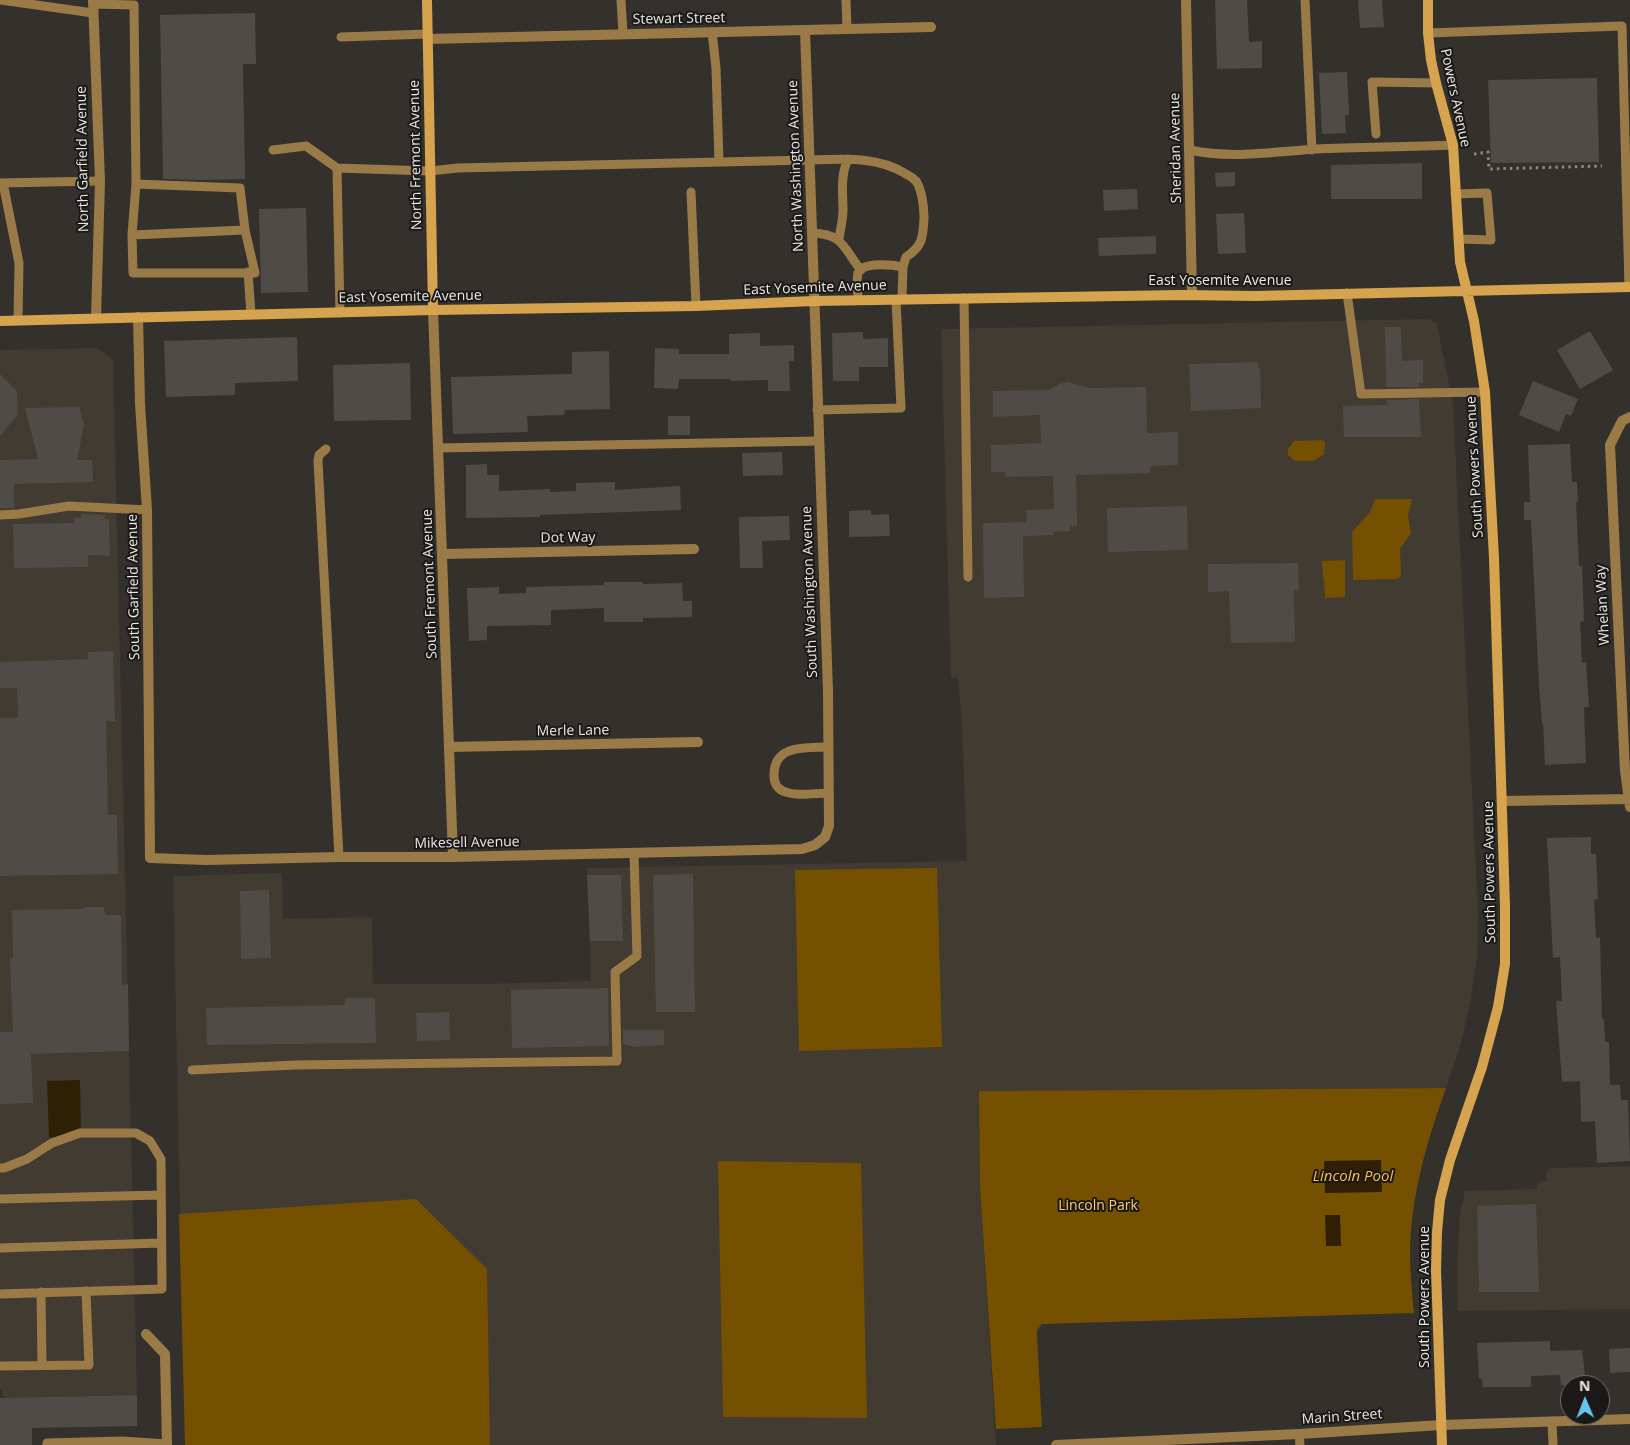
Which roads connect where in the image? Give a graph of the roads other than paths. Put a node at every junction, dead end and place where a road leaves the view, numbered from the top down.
1 (1, 0) edge
2 (427, 0) edge
3 (621, 0) edge
4 (846, 0) edge
5 (1186, 0) edge
6 (1305, 0) edge
7 (1428, 0) edge
8 (93, 6) edge
9 (931, 27) dead end
10 (847, 29) junction
11 (805, 30) junction
12 (712, 32) junction
13 (622, 34) junction
14 (1428, 34) junction
15 (428, 36) junction
16 (341, 37) dead end
17 (1436, 83) junction
18 (1376, 134) dead end
19 (1453, 145) junction
20 (273, 150) dead end
21 (1190, 150) junction
22 (1312, 150) junction
23 (810, 160) junction
24 (848, 160) junction
25 (719, 162) junction
26 (337, 168) junction
27 (430, 171) junction
28 (100, 181) junction
29 (2, 183) edge
30 (136, 184) junction
31 (691, 192) dead end
32 (1455, 194) junction
33 (1628, 200) edge
34 (245, 230) junction
35 (812, 233) junction
36 (132, 235) junction
37 (839, 239) junction
38 (1458, 239) junction
39 (903, 266) junction
40 (861, 270) junction
41 (248, 272) junction
42 (1629, 287) edge
43 (1467, 290) junction
44 (1348, 293) junction
45 (1192, 295) junction
46 (964, 298) junction
47 (858, 300) junction
48 (899, 300) junction
49 (814, 301) junction
50 (696, 306) junction
51 (433, 310) junction
52 (340, 313) junction
53 (251, 314) junction
54 (138, 317) junction
55 (96, 318) junction
56 (18, 320) junction
57 (0, 321) edge
58 (1485, 392) junction
59 (817, 410) junction
60 (1630, 417) edge
61 (818, 441) junction
62 (438, 448) junction
63 (326, 449) dead end
64 (147, 510) junction
65 (0, 515) edge
66 (694, 548) dead end
67 (443, 554) junction
68 (968, 577) dead end
69 (698, 742) dead end
70 (449, 746) junction
71 (828, 747) junction
72 (829, 793) junction
73 (1630, 799) edge
74 (1502, 801) junction
75 (1630, 807) edge
76 (785, 850) joint
77 (634, 853) junction
78 (339, 857) junction
79 (453, 857) junction
80 (150, 858) joint
81 (192, 1070) dead end
82 (0, 1168) edge
83 (160, 1195) junction
84 (0, 1199) edge
85 (161, 1243) junction
86 (0, 1248) edge
87 (86, 1291) junction
88 (41, 1292) junction
89 (0, 1294) edge
90 (146, 1334) dead end
91 (42, 1365) junction
92 (0, 1366) edge
93 (1630, 1419) edge
94 (1552, 1421) junction
95 (1440, 1425) junction
96 (1299, 1434) junction
97 (122, 1443) edge
98 (1154, 1443) edge
99 (167, 1444) edge
100 (46, 1445) edge
101 (1056, 1445) edge
102 (1300, 1445) edge
103 (1442, 1445) edge
104 (1553, 1445) edge

1 - 8 lane
2 - 15 street, North Fremont Avenue
3 - 13 lane
4 - 10 lane
5 - 21 street, Sheridan Avenue
6 - 22 lane
7 - 14 street, Powers Avenue
8 - 28 street, North Garfield Avenue
8 - 30 lane
9 - 10 street, Stewart Street
10 - 11 street, Stewart Street
11 - 12 street, Stewart Street
11 - 23 street, North Washington Avenue
12 - 13 street, Stewart Street
12 - 25 lane
13 - 15 street, Stewart Street
14 - 17 street, Powers Avenue
14 - 33 lane
15 - 16 lane
15 - 27 street, North Fremont Avenue
17 - 18 lane
17 - 19 street, Powers Avenue
19 - 22 lane
19 - 32 street, Powers Avenue
20 - 26 lane
21 - 22 lane
21 - 45 street, Sheridan Avenue
23 - 24 lane
23 - 25 lane
23 - 35 street, North Washington Avenue
24 - 37 lane
24 - 39 lane
25 - 27 lane
26 - 27 lane
26 - 52 lane
27 - 51 street, North Fremont Avenue
28 - 29 lane
28 - 55 street, North Garfield Avenue
29 - 56 lane
30 - 34 lane
30 - 36 lane
31 - 50 lane
32 - 38 street, Powers Avenue
32 - 38 lane
33 - 42 lane
34 - 36 lane
34 - 41 lane
35 - 37 lane
35 - 49 street, North Washington Avenue
36 - 41 lane
37 - 40 lane
38 - 43 street, Powers Avenue
39 - 40 lane
39 - 48 lane
40 - 47 lane
41 - 53 lane
42 - 43 street, East Yosemite Avenue
43 - 44 street, East Yosemite Avenue
43 - 58 street, South Powers Avenue
44 - 45 street, East Yosemite Avenue
44 - 58 lane
45 - 46 street, East Yosemite Avenue
46 - 48 street, East Yosemite Avenue
46 - 68 lane
47 - 48 street, East Yosemite Avenue
47 - 49 street, East Yosemite Avenue
48 - 59 lane
49 - 50 street, East Yosemite Avenue
49 - 59 street, South Washington Avenue
50 - 51 street, East Yosemite Avenue
51 - 52 street, East Yosemite Avenue
51 - 62 street, South Fremont Avenue
52 - 53 street, East Yosemite Avenue
53 - 54 street, East Yosemite Avenue
54 - 55 street, East Yosemite Avenue
54 - 64 street, South Garfield Avenue
55 - 56 street, East Yosemite Avenue
56 - 57 street, East Yosemite Avenue
58 - 74 street, South Powers Avenue
59 - 61 street, South Washington Avenue
60 - 73 street, Whelan Way
61 - 62 lane
61 - 71 street, South Washington Avenue
62 - 67 street, South Fremont Avenue
63 - 78 lane
64 - 65 lane
64 - 80 street, South Garfield Avenue
66 - 67 street, Dot Way
67 - 70 street, South Fremont Avenue
69 - 70 street, Merle Lane
70 - 79 street, South Fremont Avenue
71 - 72 street, South Washington Avenue
71 - 72 lane
72 - 76 street, South Washington Avenue
73 - 74 street
73 - 75 street, Whelan Way
74 - 95 street, South Powers Avenue
76 - 77 street, Mikesell Avenue
77 - 79 street, Mikesell Avenue
77 - 81 lane
78 - 79 street, Mikesell Avenue
78 - 80 street, Mikesell Avenue
82 - 83 lane
83 - 84 lane
83 - 85 lane
85 - 86 lane
85 - 87 lane
87 - 88 lane
87 - 91 lane
88 - 89 lane
88 - 91 lane
90 - 99 street
91 - 92 lane
93 - 94 street, Marin Street
94 - 95 street, Marin Street
94 - 104 lane
95 - 96 street, Marin Street
95 - 103 street, South Powers Avenue
96 - 98 street, Marin Street
96 - 102 lane
97 - 99 lane
97 - 100 lane
98 - 101 street, Marin Street

